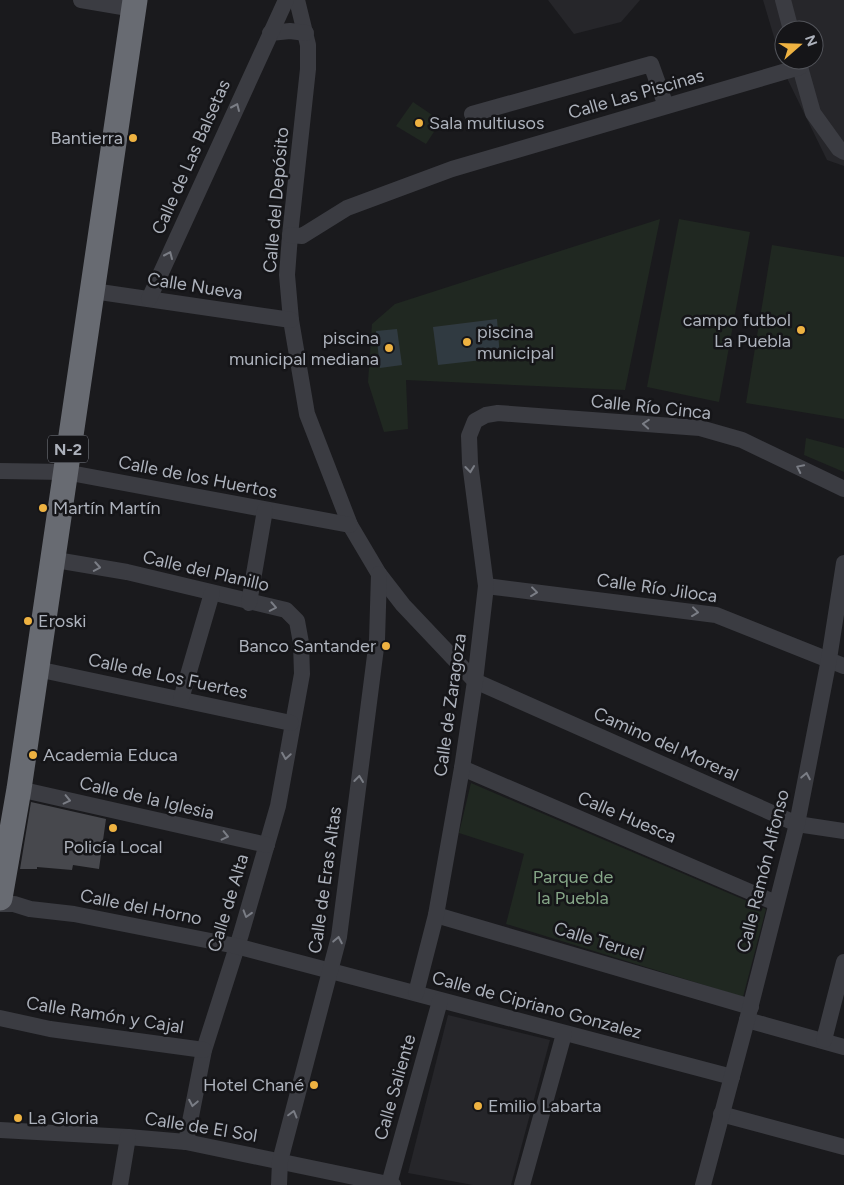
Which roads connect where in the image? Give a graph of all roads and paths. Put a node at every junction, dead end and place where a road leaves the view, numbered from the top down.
1 (81, 0) edge
2 (286, 0) edge
3 (297, 0) edge
4 (783, 0) edge
5 (102, 2) edge
6 (134, 4) edge
7 (788, 20) edge
8 (270, 33) junction
9 (306, 33) junction
10 (780, 70) edge
11 (801, 70) edge
12 (666, 106) junction
13 (472, 114) dead end
14 (844, 152) edge
15 (290, 235) junction
16 (93, 291) junction
17 (149, 299) junction
18 (291, 320) junction
19 (475, 421) joint
20 (0, 459) edge
21 (39, 470) junction
22 (0, 471) edge
23 (65, 472) junction
24 (844, 489) edge
25 (264, 510) junction
26 (350, 525) junction
27 (54, 553) junction
28 (844, 563) edge
29 (379, 574) junction
30 (486, 586) junction
31 (212, 593) junction
32 (249, 602) junction
33 (403, 605) junction
34 (377, 621) junction
35 (829, 659) junction
36 (844, 666) edge
37 (37, 669) junction
38 (302, 674) joint
39 (475, 682) junction
40 (182, 699) junction
41 (291, 723) junction
42 (462, 768) junction
43 (19, 789) junction
44 (797, 824) junction
45 (844, 831) edge
46 (267, 845) junction
47 (0, 898) edge
48 (776, 903) junction
49 (0, 904) edge
50 (436, 915) junction
51 (236, 946) junction
52 (844, 962) edge
53 (331, 972) junction
54 (416, 993) junction
55 (440, 1001) junction
56 (749, 1014) junction
57 (0, 1018) edge
58 (564, 1034) junction
59 (824, 1040) junction
60 (844, 1047) edge
61 (204, 1050) junction
62 (732, 1077) junction
63 (721, 1114) junction
64 (0, 1130) edge
65 (128, 1136) junction
66 (186, 1142) junction
67 (844, 1146) edge
68 (280, 1161) junction
69 (120, 1184) edge
70 (279, 1185) edge
71 (391, 1185) edge
72 (522, 1185) edge
73 (702, 1185) edge

1 - 5 street
2 - 8 street, Calle de Las Balsetas
3 - 9 street, Calle del Depósito
4 - 7 street
5 - 6 street
6 - 16 highway, N-2
8 - 9 street
17 -> 8 street, Calle de Las Balsetas
9 - 15 street, Calle del Depósito
10 - 12 street, Calle Las Piscinas
11 - 14 street
12 - 13 street
12 - 15 street, Calle Las Piscinas
15 - 18 street, Calle del Depósito
16 - 17 street, Calle Nueva
16 - 23 highway, N-2
17 - 18 street, Calle Nueva
18 - 26 street, Calle del Depósito
24 -> 19 street, Calle Río Cinca
19 -> 30 street, Calle de Zaragoza
20 - 21 street, Calle de los Huertos
21 - 22 street, Calle de los Huertos
21 - 23 street, Calle de los Huertos
23 - 25 street, Calle de los Huertos
23 - 27 highway, N-2
25 - 26 street, Calle de los Huertos
25 - 32 street
26 - 29 street, Calle del Depósito
27 -> 31 street, Calle del Planillo
27 - 37 highway, N-2
28 - 35 street, Calle Ramón Alfonso
29 - 33 street, Calle del Depósito
29 - 34 street, Calle de Eras Altas
30 -> 35 street, Calle Río Jiloca
30 - 39 street, Calle de Zaragoza
31 - 32 street, Calle del Planillo
31 - 40 street
32 -> 38 street, Calle del Planillo
33 - 34 street
33 - 39 street, Calle del Depósito
53 -> 34 street, Calle de Eras Altas
35 - 36 street, Calle Río Jiloca
44 -> 35 street, Calle Ramón Alfonso
37 - 40 street, Calle de Los Fuertes
37 - 43 highway, N-2
38 - 41 street, Calle de Alta
39 - 42 street, Calle de Zaragoza
39 - 44 street, Camino del Moreral
40 - 41 street, Calle de Los Fuertes
41 -> 46 street, Calle de Alta
42 - 48 street, Calle Huesca
42 - 50 street, Calle de Zaragoza
43 -> 46 street, Calle de la Iglesia
43 - 47 highway, N-2
44 - 45 street, Camino del Moreral
44 - 48 street, Calle Ramón Alfonso
46 -> 51 street, Calle de Alta
48 - 56 street, Calle Ramón Alfonso
49 - 51 street, Calle del Horno
50 - 54 street, Calle de Zaragoza
50 - 56 street, Calle Teruel
51 - 53 street, Calle del Horno
51 - 61 street, Calle de Alta
52 - 59 street
53 - 54 street, Calle de Cipriano Gonzalez
68 -> 53 street, Calle de Eras Altas
54 - 55 street, Calle de Cipriano Gonzalez
55 - 58 street, Calle de Cipriano Gonzalez
55 - 71 street, Calle Saliente
56 - 59 street, Calle Teruel
56 - 62 street, Calle Ramón Alfonso
57 - 61 street, Calle Ramón y Cajal
58 - 62 street, Calle de Cipriano Gonzalez
58 - 72 street
59 - 60 street, Calle Teruel
61 -> 66 street, Calle de Alta
62 - 63 street, Calle Ramón Alfonso
63 - 67 street
63 - 73 street, Calle Ramón Alfonso
64 - 65 street, Calle de El Sol
65 - 66 street, Calle de El Sol
65 - 69 street
66 - 68 street, Calle de El Sol
68 - 70 street, Calle de Eras Altas
68 - 71 street, Calle de El Sol

